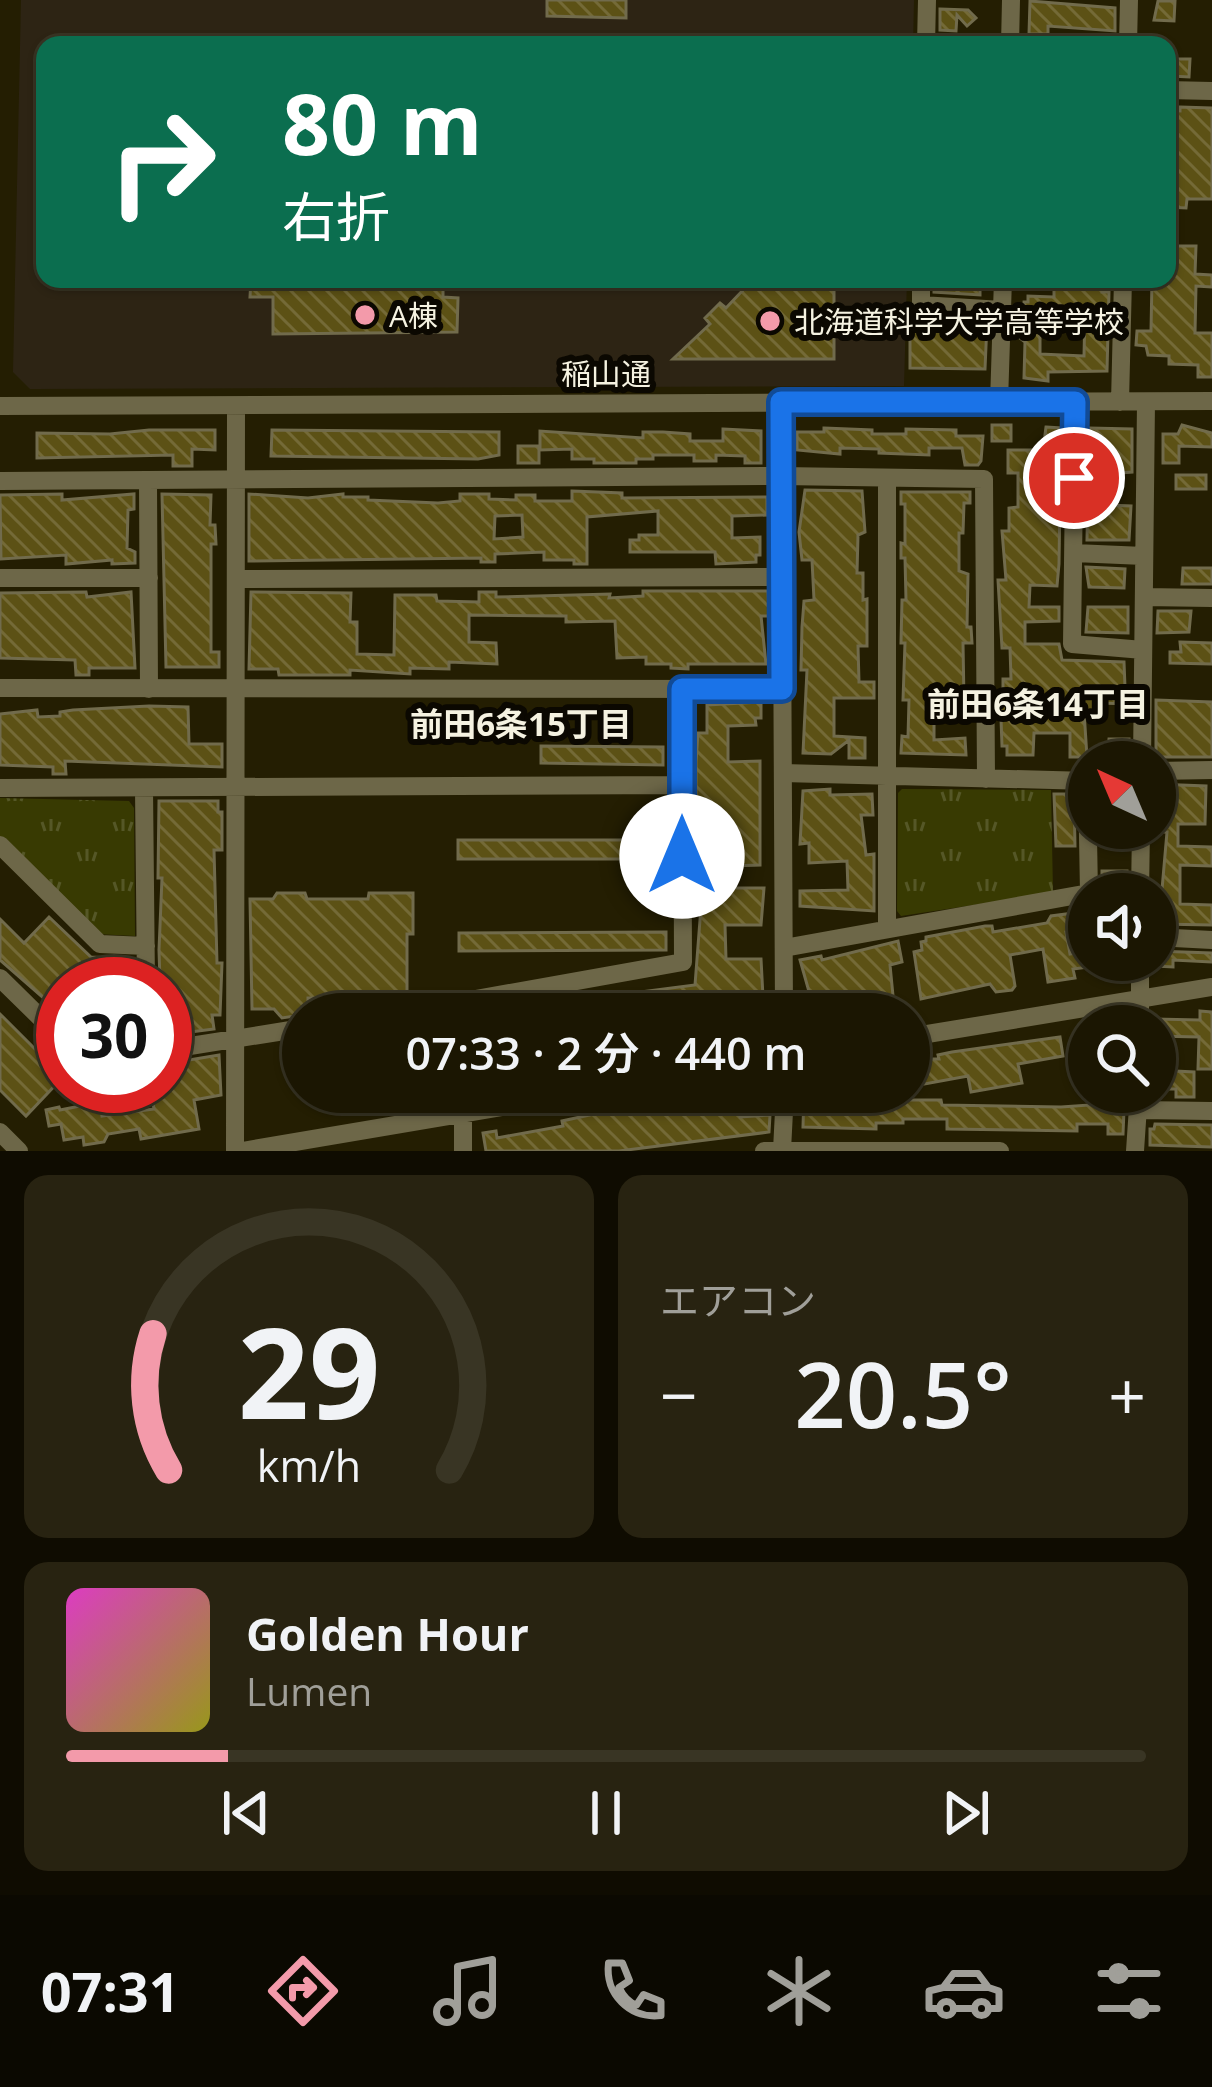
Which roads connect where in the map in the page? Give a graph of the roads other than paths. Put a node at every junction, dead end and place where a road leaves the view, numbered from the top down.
1 (927, 0) edge
2 (1011, 0) edge
3 (1130, 0) edge
4 (926, 36) edge
5 (1010, 36) edge
6 (1128, 36) edge
7 (1176, 90) edge
8 (1212, 91) edge
9 (921, 288) edge
10 (1003, 288) edge
11 (1123, 288) edge
12 (1002, 310) junction
13 (1212, 401) edge
14 (781, 402) junction
15 (999, 402) junction
16 (1075, 402) junction
17 (1120, 402) junction
18 (1146, 402) junction
19 (0, 406) edge
20 (236, 407) junction
21 (781, 476) junction
22 (886, 479) junction
23 (0, 481) edge
24 (148, 481) junction
25 (235, 481) junction
26 (1074, 553) junction
27 (1144, 556) junction
28 (782, 577) junction
29 (0, 578) edge
30 (149, 578) junction
31 (236, 579) junction
32 (1144, 596) junction
33 (1212, 598) edge
34 (1143, 650) junction
35 (0, 688) edge
36 (149, 689) junction
37 (234, 689) junction
38 (682, 689) junction
39 (782, 689) junction
40 (1142, 741) edge
41 (1212, 770) edge
42 (1176, 771) edge
43 (783, 773) junction
44 (887, 776) junction
45 (986, 778) junction
46 (1068, 780) edge
47 (682, 785) junction
48 (0, 788) edge
49 (144, 789) junction
50 (235, 789) junction
51 (0, 845) edge
52 (1089, 849) edge
53 (887, 929) junction
54 (1176, 938) edge
55 (1212, 940) edge
56 (146, 946) junction
57 (784, 948) junction
58 (146, 957) edge
59 (0, 978) edge
60 (1140, 981) edge
61 (1212, 987) edge
62 (510, 993) edge
63 (784, 993) edge
64 (1140, 998) junction
65 (1140, 1005) edge
66 (36, 1013) edge
67 (282, 1031) edge
68 (930, 1033) edge
69 (235, 1039) junction
70 (192, 1046) edge
71 (1176, 1106) edge
72 (1212, 1111) edge
73 (469, 1113) edge
74 (784, 1113) edge
75 (1138, 1113) edge
76 (463, 1114) junction
77 (0, 1132) edge
78 (782, 1150) edge
79 (907, 1150) edge
80 (19, 1151) edge
81 (239, 1151) edge
82 (463, 1151) edge
83 (764, 1151) edge
84 (1000, 1151) edge
85 (1135, 1151) edge

1 - 4 street
2 - 5 street
3 - 6 street
7 - 8 street
9 - 12 street
10 - 12 street
11 - 17 street
12 - 15 street
13 - 18 street, 稲山通
14 - 15 street, 稲山通
14 - 20 street, 稲山通
14 - 21 street
15 - 16 street, 稲山通
16 - 17 street, 稲山通
16 - 26 street
17 - 18 street, 稲山通
18 - 27 street
19 - 20 street, 稲山通
20 - 25 street
21 - 22 street
21 - 25 street
21 - 28 street
22 - 44 street
22 - 45 street
23 - 24 street
24 - 25 street
24 - 30 street
25 - 31 street
26 - 27 street
26 - 34 street
27 - 32 street
28 - 31 street
28 - 39 street
29 - 30 street
30 - 36 street
31 - 37 street
32 - 33 street
32 - 34 street
34 - 40 street
35 - 36 street
36 - 37 street
37 - 38 street
37 - 50 street
38 - 39 street
38 - 47 street
39 - 43 street
41 - 42 street
43 - 44 street
43 - 57 street
44 - 45 street
44 - 53 street
45 - 46 street
47 - 50 street
47 - 62 street
48 - 49 street
49 - 50 street
49 - 56 street
50 - 69 street
51 - 56 street
52 - 53 street
53 - 57 street
54 - 55 street
56 - 58 street
57 - 63 street
59 - 66 street
60 - 64 street
61 - 64 street
64 - 65 street
64 - 68 street
67 - 69 street
69 - 70 street
69 - 81 street
71 - 72 street
73 - 76 street
74 - 78 street
75 - 85 street
76 - 81 street
76 - 82 street
77 - 80 street
78 - 79 street
78 - 83 street
79 - 84 street

